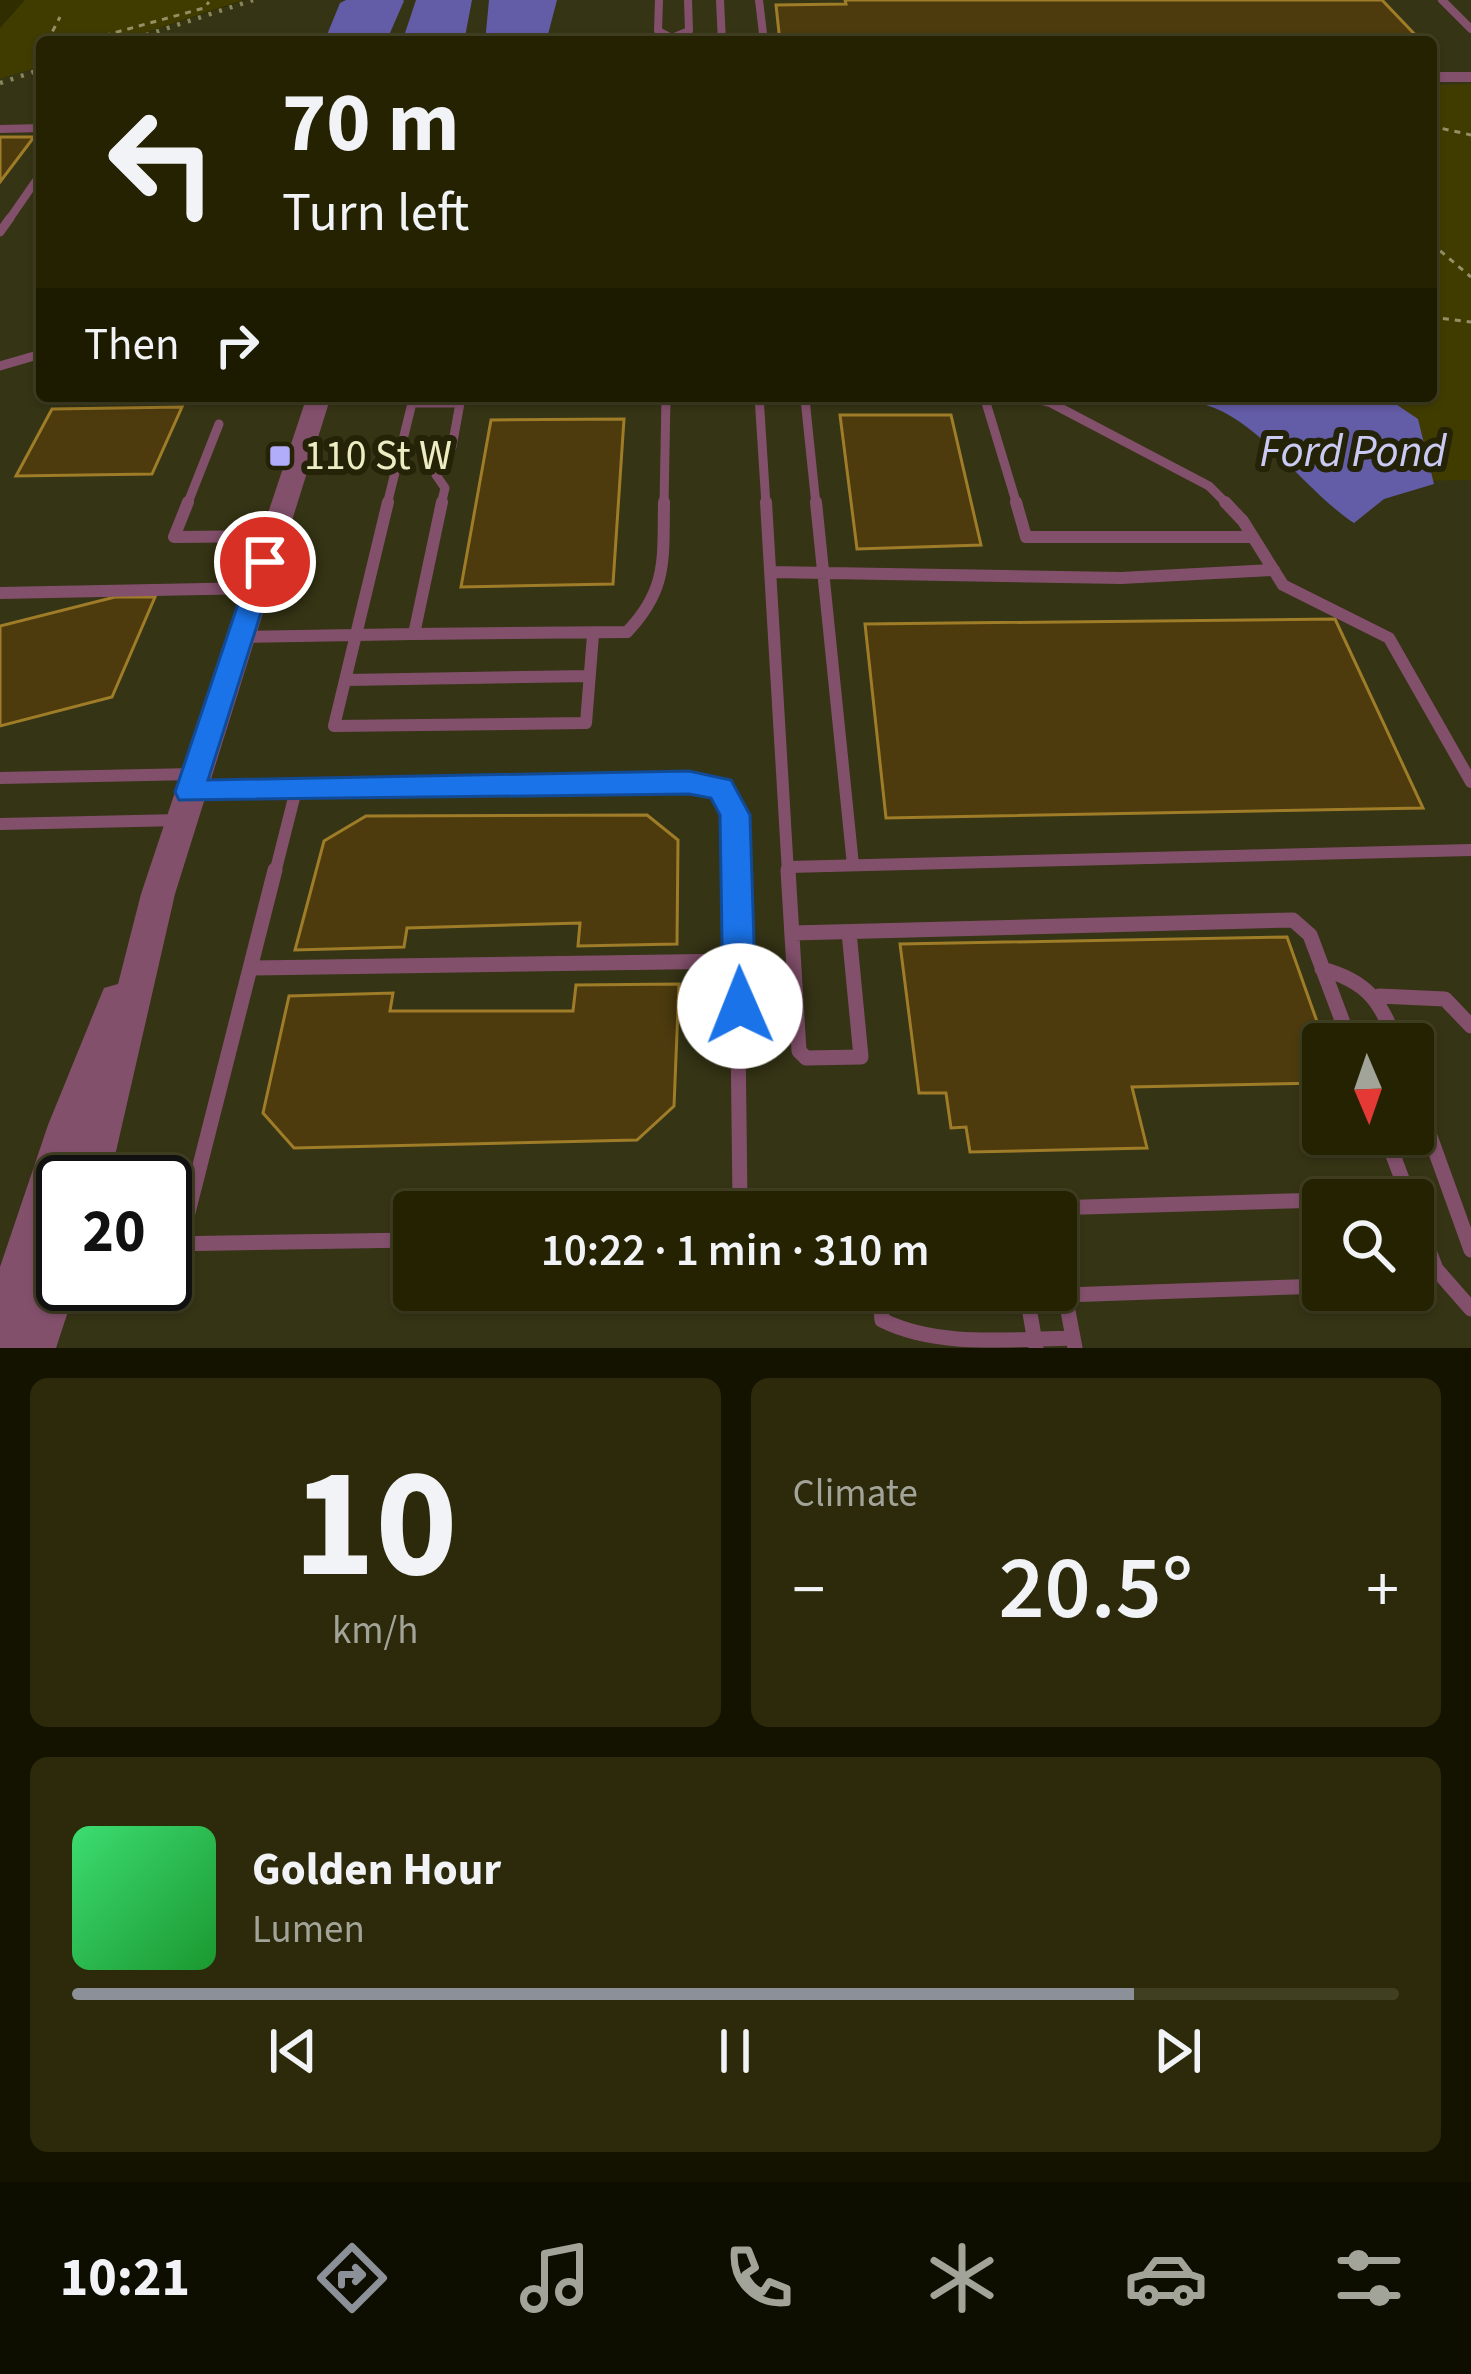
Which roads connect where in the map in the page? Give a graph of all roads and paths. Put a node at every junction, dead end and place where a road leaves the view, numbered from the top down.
1 (658, 0) edge
2 (688, 0) edge
3 (719, 0) edge
4 (759, 0) edge
5 (1442, 0) edge
6 (209, 2) edge
7 (60, 17) dead end
8 (1471, 29) edge
9 (50, 36) edge
10 (103, 36) edge
11 (665, 36) edge
12 (680, 36) edge
13 (722, 36) edge
14 (763, 36) edge
15 (1471, 76) edge
16 (1437, 77) edge
17 (1437, 127) edge
18 (36, 128) edge
19 (0, 129) edge
20 (1471, 135) edge
21 (36, 181) edge
22 (0, 232) edge
23 (1437, 248) edge
24 (1471, 277) edge
25 (1437, 318) edge
26 (1471, 322) edge
27 (36, 355) edge
28 (0, 366) edge
29 (317, 402) edge
30 (666, 402) edge
31 (760, 402) edge
32 (806, 402) edge
33 (982, 402) edge
34 (1047, 402) edge
35 (219, 424) dead end
36 (273, 536) junction
37 (1253, 537) junction
38 (823, 570) junction
39 (1274, 570) junction
40 (770, 572) junction
41 (256, 588) junction
42 (0, 593) edge
43 (356, 634) junction
44 (413, 634) junction
45 (593, 635) junction
46 (240, 637) junction
47 (590, 676) junction
48 (346, 680) junction
49 (0, 778) edge
50 (1471, 782) edge
51 (296, 790) junction
52 (189, 795) junction
53 (0, 824) edge
54 (1471, 850) edge
55 (853, 866) junction
56 (788, 867) junction
57 (158, 894) junction
58 (849, 932) junction
59 (792, 933) junction
60 (739, 961) junction
61 (250, 968) junction
62 (1322, 969) junction
63 (1379, 996) junction
64 (1343, 1023) edge
65 (1389, 1023) edge
66 (1471, 1026) edge
67 (1434, 1148) edge
68 (95, 1155) edge
69 (192, 1173) edge
70 (741, 1191) edge
71 (1302, 1201) edge
72 (1077, 1208) edge
73 (393, 1240) edge
74 (192, 1244) edge
75 (1471, 1250) edge
76 (1434, 1264) edge
77 (1302, 1287) edge
78 (1077, 1295) edge
79 (1471, 1309) edge
80 (46, 1311) edge
81 (881, 1311) edge
82 (1030, 1311) edge
83 (1068, 1311) edge
84 (0, 1330) edge
85 (1035, 1343) edge
86 (1074, 1343) edge
87 (34, 1348) edge

1 - 11 lane
2 - 12 lane
3 - 13 lane
4 - 14 lane
5 - 8 lane
6 - 10 path
7 - 9 path
15 - 16 street
17 - 20 path
18 - 19 lane
21 - 22 lane
23 - 24 path
25 - 26 path
27 - 28 lane
29 - 36 street
30 - 45 lane
31 - 40 lane
32 - 38 lane
33 - 37 lane
34 - 37 lane
35 - 36 lane
36 - 41 street
37 - 39 lane
38 - 39 lane
38 - 40 lane
38 - 55 lane
39 - 50 lane
40 - 56 lane
41 - 42 lane
41 - 46 street
43 - 44 lane
43 - 44 lane
43 - 46 lane
43 - 48 lane
44 - 45 lane
45 - 47 lane
46 - 52 street
47 - 48 lane
47 - 48 lane
49 - 52 lane
51 - 52 lane
51 - 60 lane
51 - 61 lane
52 - 53 lane
52 - 57 street
54 - 55 lane
55 - 56 lane
56 - 59 lane
57 - 68 street
57 - 84 street
58 - 59 lane
58 - 59 lane
58 - 62 lane
60 - 61 lane
60 - 70 lane
61 - 69 lane
62 - 63 lane
62 - 64 lane
63 - 65 lane
63 - 66 lane
67 - 75 lane
71 - 72 lane
73 - 74 lane
76 - 79 lane
77 - 78 lane
80 - 87 street
81 - 85 lane
82 - 85 lane
83 - 86 lane
85 - 86 lane

